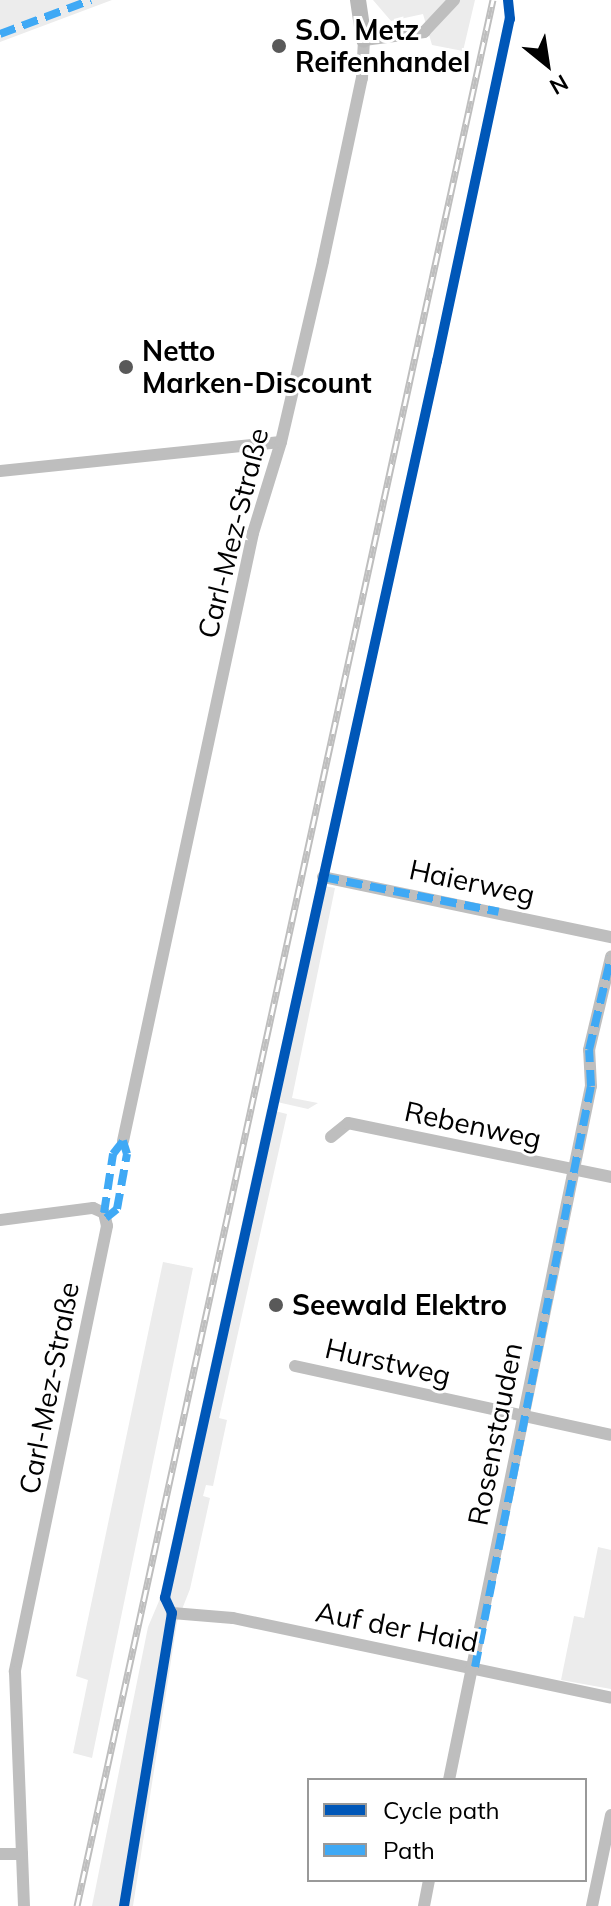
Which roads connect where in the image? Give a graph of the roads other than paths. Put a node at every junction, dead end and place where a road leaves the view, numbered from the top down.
1 (358, 0) edge
2 (454, 0) edge
3 (364, 40) junction
4 (281, 442) junction
5 (0, 471) edge
6 (323, 877) dead end
7 (611, 937) edge
8 (611, 957) edge
9 (331, 1137) dead end
10 (123, 1141) dead end
11 (573, 1170) junction
12 (611, 1177) edge
13 (0, 1220) edge
14 (295, 1366) dead end
15 (522, 1417) junction
16 (611, 1435) edge
17 (172, 1613) dead end
18 (475, 1667) junction
19 (611, 1698) edge
20 (449, 1778) edge
21 (611, 1815) edge
22 (0, 1854) edge
23 (22, 1854) junction
24 (429, 1882) edge
25 (24, 1906) edge
26 (424, 1906) edge
27 (592, 1906) edge

1 - 3 street
2 - 3 street
3 - 4 street, Carl-Mez-Straße
4 - 5 street
4 - 10 street, Carl-Mez-Straße
6 - 7 street, Haierweg
8 - 11 street, Rosenstauden
9 - 11 street, Rebenweg
11 - 12 street, Rebenweg
11 - 15 street, Rosenstauden
13 - 23 street, Carl-Mez-Straße
14 - 15 street, Hurstweg
15 - 16 street, Hurstweg
15 - 18 street, Rosenstauden
17 - 18 street, Auf der Haid
18 - 19 street, Auf der Haid
18 - 20 street, Rosenstauden
21 - 27 street
22 - 23 street
23 - 25 street, Carl-Mez-Straße
24 - 26 street

